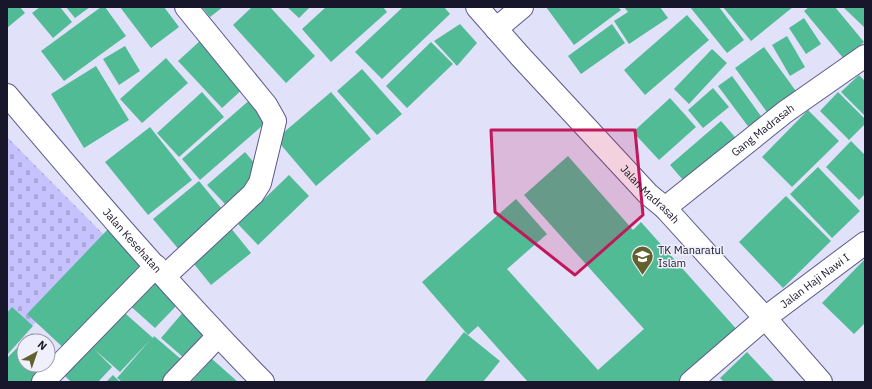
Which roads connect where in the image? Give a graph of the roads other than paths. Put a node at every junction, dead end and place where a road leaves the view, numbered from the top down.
1 (186, 7) edge
2 (477, 7) edge
3 (522, 7) edge
4 (496, 29) junction
5 (865, 56) edge
6 (7, 95) edge
7 (665, 208) junction
8 (865, 243) edge
9 (160, 271) junction
10 (765, 318) junction
11 (218, 336) junction
12 (43, 382) edge
13 (174, 382) edge
14 (263, 382) edge
15 (691, 382) edge
16 (821, 382) edge

1 - 9 street
2 - 4 street, Jalan Madrasah
3 - 4 street
4 - 7 street, Jalan Madrasah
5 - 7 street, Gang Madrasah
6 - 9 street, Jalan Kesehatan
7 - 10 street, Jalan Madrasah
8 - 10 street, Jalan Haji Nawi I
9 - 11 street, Jalan Kesehatan
9 - 12 street
10 - 15 street, Jalan Haji Nawi I
10 - 16 street, Jalan Madrasah
11 - 13 street
11 - 14 street, Jalan Kesehatan

